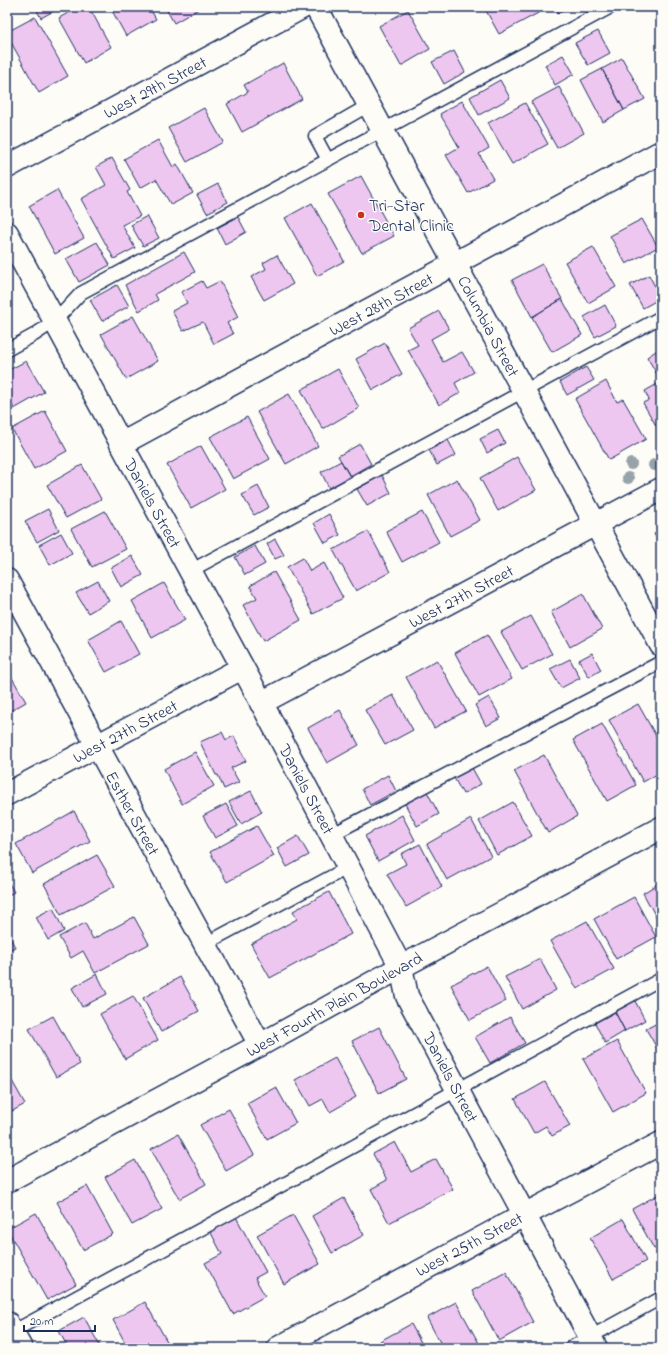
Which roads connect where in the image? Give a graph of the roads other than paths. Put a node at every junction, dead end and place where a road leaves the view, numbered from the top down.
1 (304, 7) edge
2 (316, 7) edge
3 (611, 7) edge
4 (370, 105) junction
5 (383, 131) junction
6 (661, 152) edge
7 (328, 160) junction
8 (7, 167) edge
9 (7, 233) edge
10 (455, 264) junction
11 (661, 317) edge
12 (55, 321) junction
13 (7, 350) edge
14 (524, 391) junction
15 (121, 444) junction
16 (661, 489) edge
17 (596, 524) junction
18 (190, 571) junction
19 (7, 580) edge
20 (661, 645) edge
21 (661, 662) edge
22 (242, 668) junction
23 (261, 703) junction
24 (97, 746) junction
25 (7, 794) edge
26 (661, 828) edge
27 (331, 835) junction
28 (349, 867) junction
29 (205, 944) junction
30 (402, 967) junction
31 (661, 979) edge
32 (260, 1045) junction
33 (458, 1090) junction
34 (661, 1143) edge
35 (7, 1181) edge
36 (524, 1215) junction
37 (661, 1298) edge
38 (13, 1334) edge
39 (593, 1343) edge
40 (278, 1348) edge
41 (570, 1348) edge

1 - 8 street, West 29th Street
2 - 4 street, Columbia Street
3 - 5 lane
4 - 5 street, Columbia Street
4 - 7 lane
5 - 7 lane
5 - 10 street, Columbia Street
6 - 10 street, West 28th Street
7 - 12 lane
9 - 12 street, Daniels Street
10 - 14 street, Columbia Street
10 - 15 street, West 28th Street
11 - 14 lane
12 - 13 lane
12 - 15 street, Daniels Street
14 - 17 street, Columbia Street
14 - 18 lane
15 - 18 street, Daniels Street
16 - 17 street, West 27th Street
17 - 20 street, Columbia Street
17 - 23 street, West 27th Street
18 - 22 street, Daniels Street
19 - 24 street, Esther Street
21 - 27 lane
22 - 23 street, Daniels Street
22 - 24 street, West 27th Street
23 - 27 street, Daniels Street
24 - 25 street, West 27th Street
24 - 29 street, Esther Street
26 - 30 street, West Fourth Plain Boulevard
27 - 28 street, Daniels Street
28 - 29 lane
28 - 30 street, Daniels Street
29 - 32 street, Esther Street
30 - 32 street, West Fourth Plain Boulevard
30 - 33 street, Daniels Street
31 - 33 lane
32 - 35 street, West Fourth Plain Boulevard
33 - 36 street, Daniels Street
33 - 38 lane
34 - 36 street, West 25th Street
36 - 39 street, Daniels Street
36 - 40 street, West 25th Street
37 - 39 lane
39 - 41 lane

